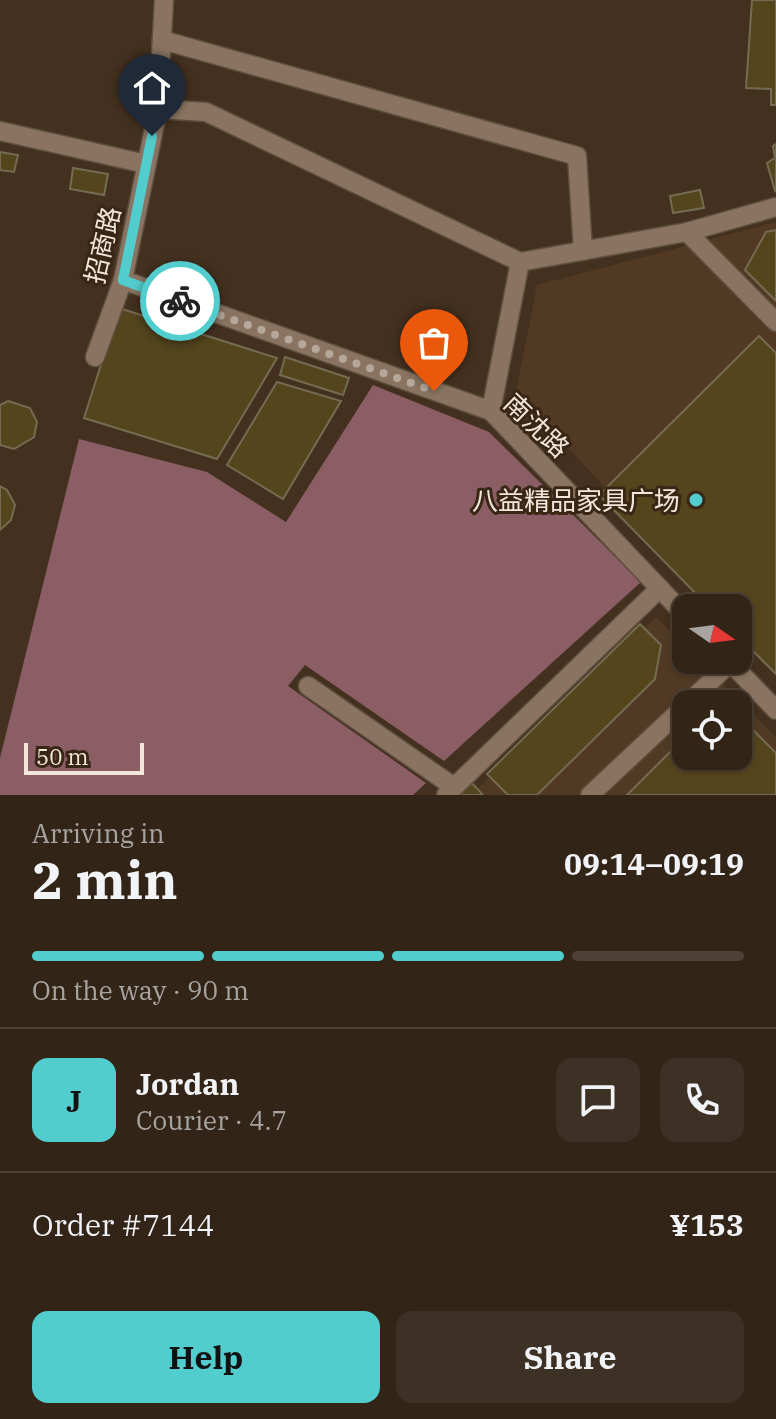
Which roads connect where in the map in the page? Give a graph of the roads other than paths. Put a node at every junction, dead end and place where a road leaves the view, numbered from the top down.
1 (164, 0) edge
2 (162, 40) junction
3 (158, 109) junction
4 (0, 131) edge
5 (146, 164) junction
6 (776, 207) edge
7 (687, 232) junction
8 (583, 251) junction
9 (520, 262) junction
10 (123, 280) junction
11 (776, 322) edge
12 (95, 357) dead end
13 (491, 411) junction
14 (660, 588) junction
15 (672, 601) edge
16 (716, 674) edge
17 (741, 674) edge
18 (308, 686) dead end
19 (700, 690) edge
20 (776, 710) edge
21 (672, 717) edge
22 (450, 791) edge
23 (590, 795) edge

1 - 2 street, 招商路
2 - 3 street, 招商路
2 - 8 street
3 - 5 street, 招商路
3 - 9 street
4 - 5 street
5 - 10 street, 招商路
6 - 7 street
7 - 8 street
7 - 11 street
8 - 9 street
9 - 13 street
10 - 12 street, 招商路
10 - 13 street, 南沈路
13 - 14 street, 南沈路
14 - 15 street, 南沈路
14 - 22 street
16 - 19 street
17 - 20 street
18 - 22 street
21 - 23 street

